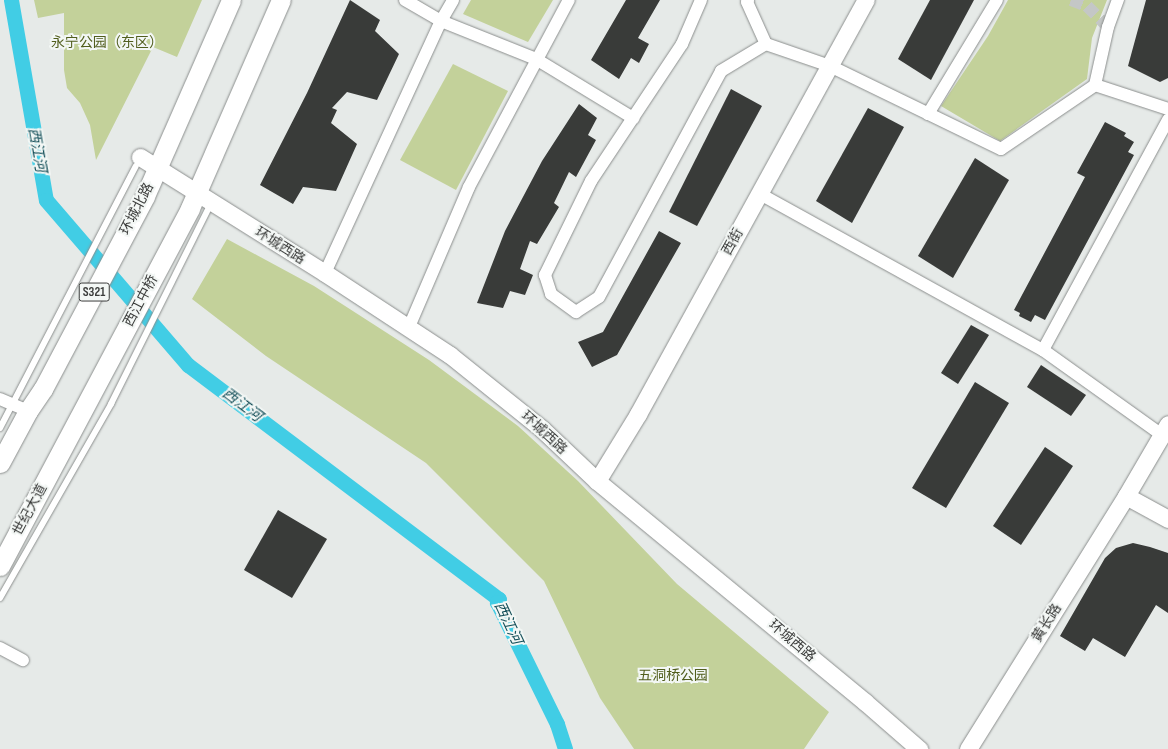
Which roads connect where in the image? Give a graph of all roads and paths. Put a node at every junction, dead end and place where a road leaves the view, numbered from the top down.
1 (231, 0) edge
2 (281, 0) edge
3 (405, 0) edge
4 (453, 0) edge
5 (569, 0) edge
6 (701, 0) edge
7 (748, 0) edge
8 (866, 0) edge
9 (997, 0) edge
10 (1118, 0) edge
11 (441, 20) junction
12 (766, 44) junction
13 (536, 59) junction
14 (830, 66) junction
15 (1095, 84) junction
16 (1168, 109) edge
17 (928, 114) junction
18 (633, 118) junction
19 (1168, 120) edge
20 (138, 162) joint
21 (156, 169) junction
22 (760, 194) junction
23 (204, 199) junction
24 (325, 273) junction
25 (409, 327) junction
26 (1043, 350) junction
27 (0, 399) edge
28 (20, 407) junction
29 (0, 428) edge
30 (1165, 429) edge
31 (60, 455) joint
32 (0, 463) edge
33 (597, 481) junction
34 (1126, 496) junction
35 (1168, 519) edge
36 (0, 566) edge
37 (0, 598) edge
38 (0, 648) edge
39 (23, 660) dead end
40 (918, 749) edge
41 (968, 749) edge

1 - 21 main road, 环城北路 / S321
2 - 23 main road
3 - 11 street
4 - 11 street
5 - 13 street
6 - 18 street
7 - 12 street
8 - 14 main road, 西街
9 - 17 street
10 - 15 street
11 - 13 street
11 - 24 street
12 - 14 street
12 - 18 street
13 - 18 street
13 - 25 street
14 - 17 street
14 - 22 main road, 西街
15 - 16 street
15 - 17 street
19 - 26 street
20 - 21 main road, 环城西路
20 - 28 lane
21 - 23 main road, 环城西路
21 - 28 main road, 环城北路 / S321
22 - 26 street
22 - 33 main road, 西街
23 - 24 main road, 环城西路
23 - 31 main road, 西江中桥
23 - 37 lane
24 - 25 main road, 环城西路
25 - 33 main road, 环城西路
26 - 30 street
27 - 28 street
28 - 29 lane
28 - 32 main road, S321
30 - 34 main road, 黄长路
31 - 36 main road, 世纪大道
33 - 40 main road, 环城西路
34 - 35 main road
34 - 41 main road, 黄长路
38 - 39 street

